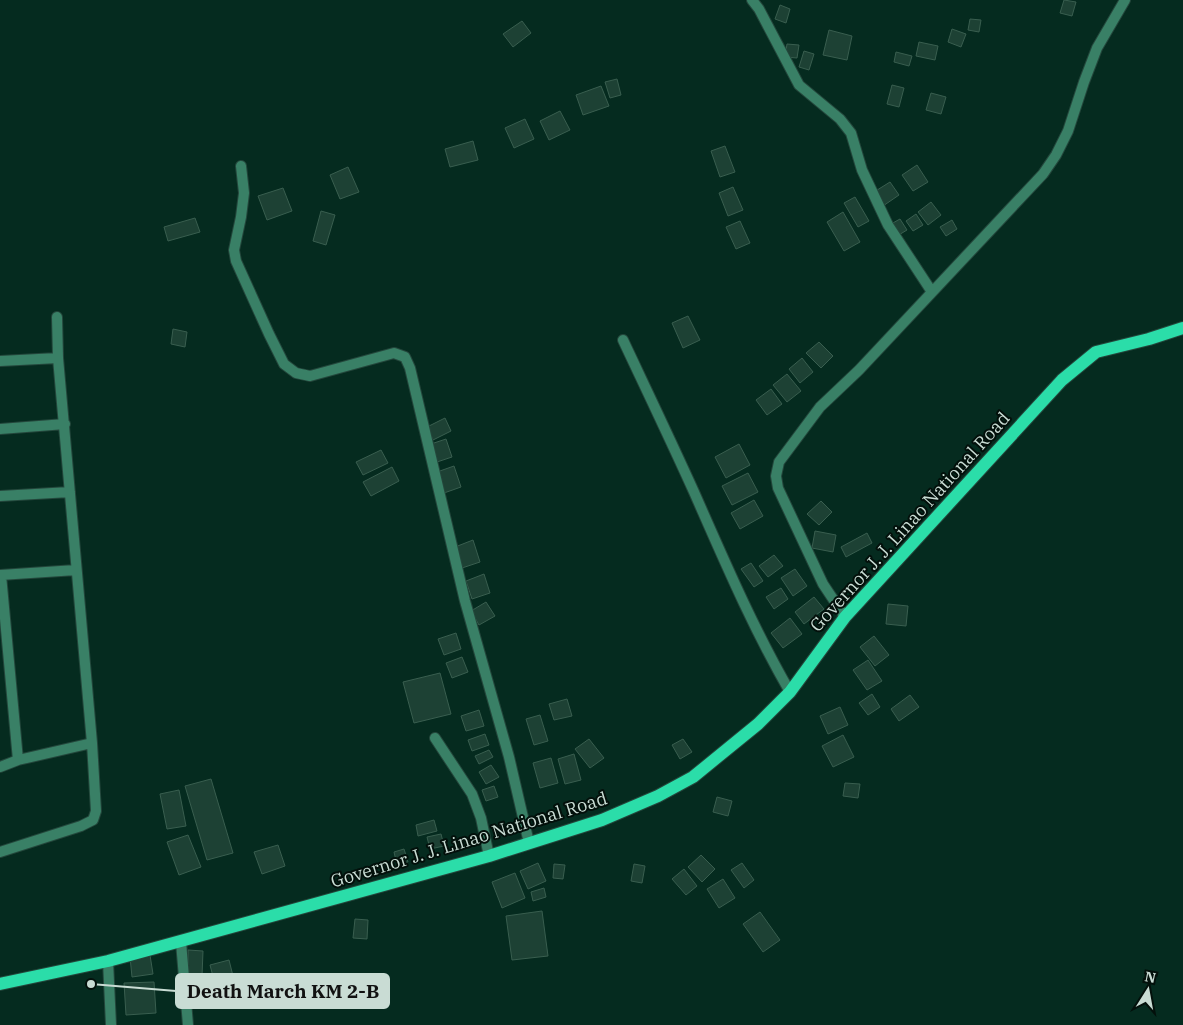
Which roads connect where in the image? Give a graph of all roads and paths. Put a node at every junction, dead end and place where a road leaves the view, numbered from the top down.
1 (752, 0) edge
2 (1125, 0) edge
3 (241, 166) dead end
4 (932, 292) junction
5 (57, 317) dead end
6 (1183, 328) edge
7 (624, 340) dead end
8 (58, 358) junction
9 (0, 361) edge
10 (65, 424) junction
11 (0, 429) edge
12 (70, 492) junction
13 (0, 496) edge
14 (76, 570) junction
15 (1, 575) edge
16 (845, 617) junction
17 (790, 692) junction
18 (434, 738) dead end
19 (92, 743) junction
20 (18, 760) junction
21 (0, 767) edge
22 (529, 843) junction
23 (0, 852) edge
24 (488, 856) junction
25 (181, 942) junction
26 (108, 962) junction
27 (0, 984) edge
28 (111, 1025) edge
29 (188, 1025) edge

1 - 4 street
2 - 4 street
3 - 22 street
4 - 16 street
5 - 8 street
6 - 16 main road, Governor J. J. Linao National Road
7 - 17 street
8 - 9 street
8 - 10 street
10 - 11 street
10 - 12 street
12 - 13 street
12 - 14 street
14 - 15 street
14 - 19 street
15 - 20 street
16 - 17 main road, Governor J. J. Linao National Road
17 - 22 main road, Governor J. J. Linao National Road
18 - 24 street
19 - 20 street
19 - 23 street
20 - 21 street
22 - 24 main road, Governor J. J. Linao National Road
24 - 25 main road, Governor J. J. Linao National Road
25 - 26 main road, Governor J. J. Linao National Road
25 - 29 street
26 - 27 main road, Governor J. J. Linao National Road
26 - 28 street

